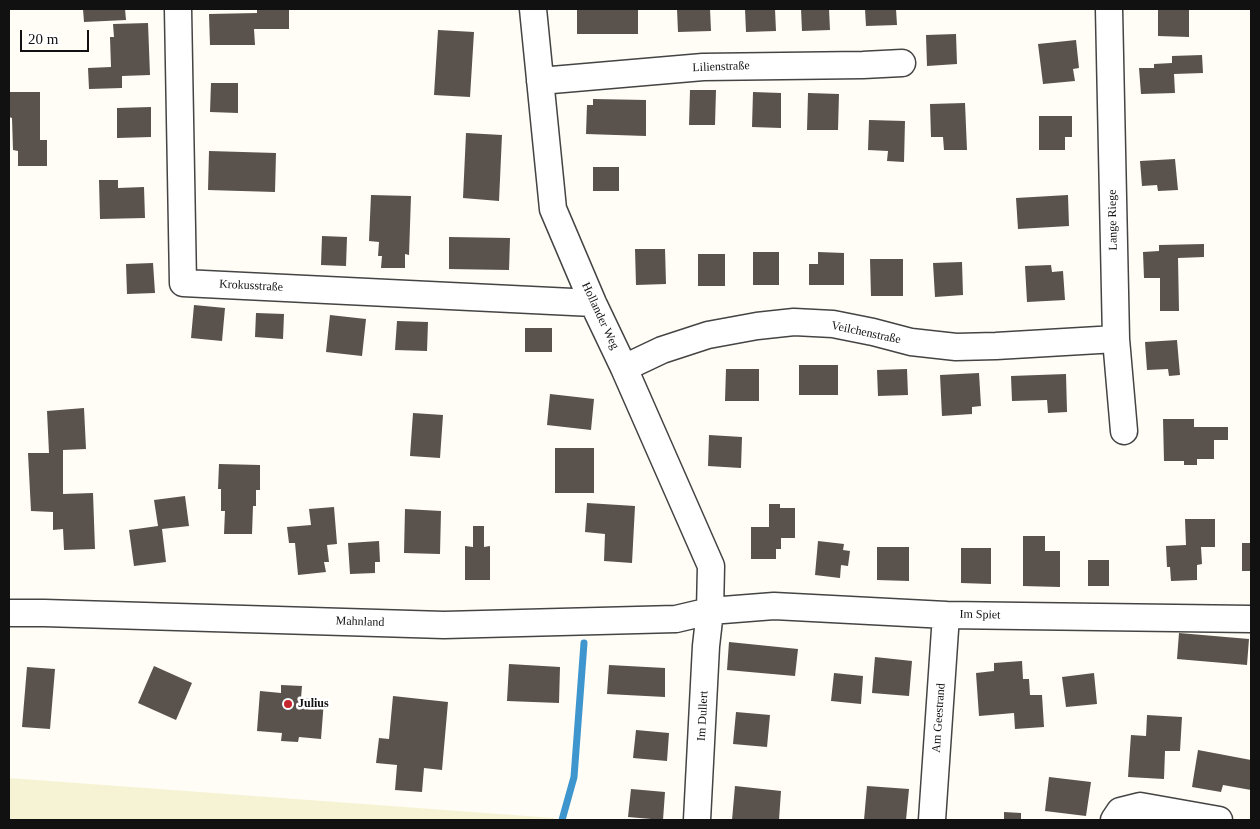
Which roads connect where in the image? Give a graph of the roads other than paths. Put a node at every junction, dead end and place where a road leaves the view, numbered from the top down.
1 (178, 9) edge
2 (533, 9) edge
3 (1109, 9) edge
4 (902, 63) dead end
5 (540, 81) junction
6 (593, 303) junction
7 (1116, 339) junction
8 (624, 368) junction
9 (1124, 431) dead end
10 (710, 611) junction
11 (9, 614) edge
12 (946, 615) junction
13 (1251, 619) edge
14 (697, 820) edge
15 (932, 820) edge
16 (1114, 820) edge
17 (1219, 820) edge

1 - 6 street, Krokusstraße
2 - 5 street, Hollander Weg
3 - 7 street, Lange Riege
4 - 5 street, Lilienstraße
5 - 6 street, Hollander Weg
6 - 8 street, Hollander Weg
7 - 8 street, Veilchenstraße
7 - 9 street, Lange Riege
8 - 10 street, Hollander Weg
10 - 11 street, Mahnland
10 - 12 street, Im Spiet
10 - 14 street, Im Dullert
12 - 13 street, Im Spiet
12 - 15 street, Am Geestrand
16 - 17 street

